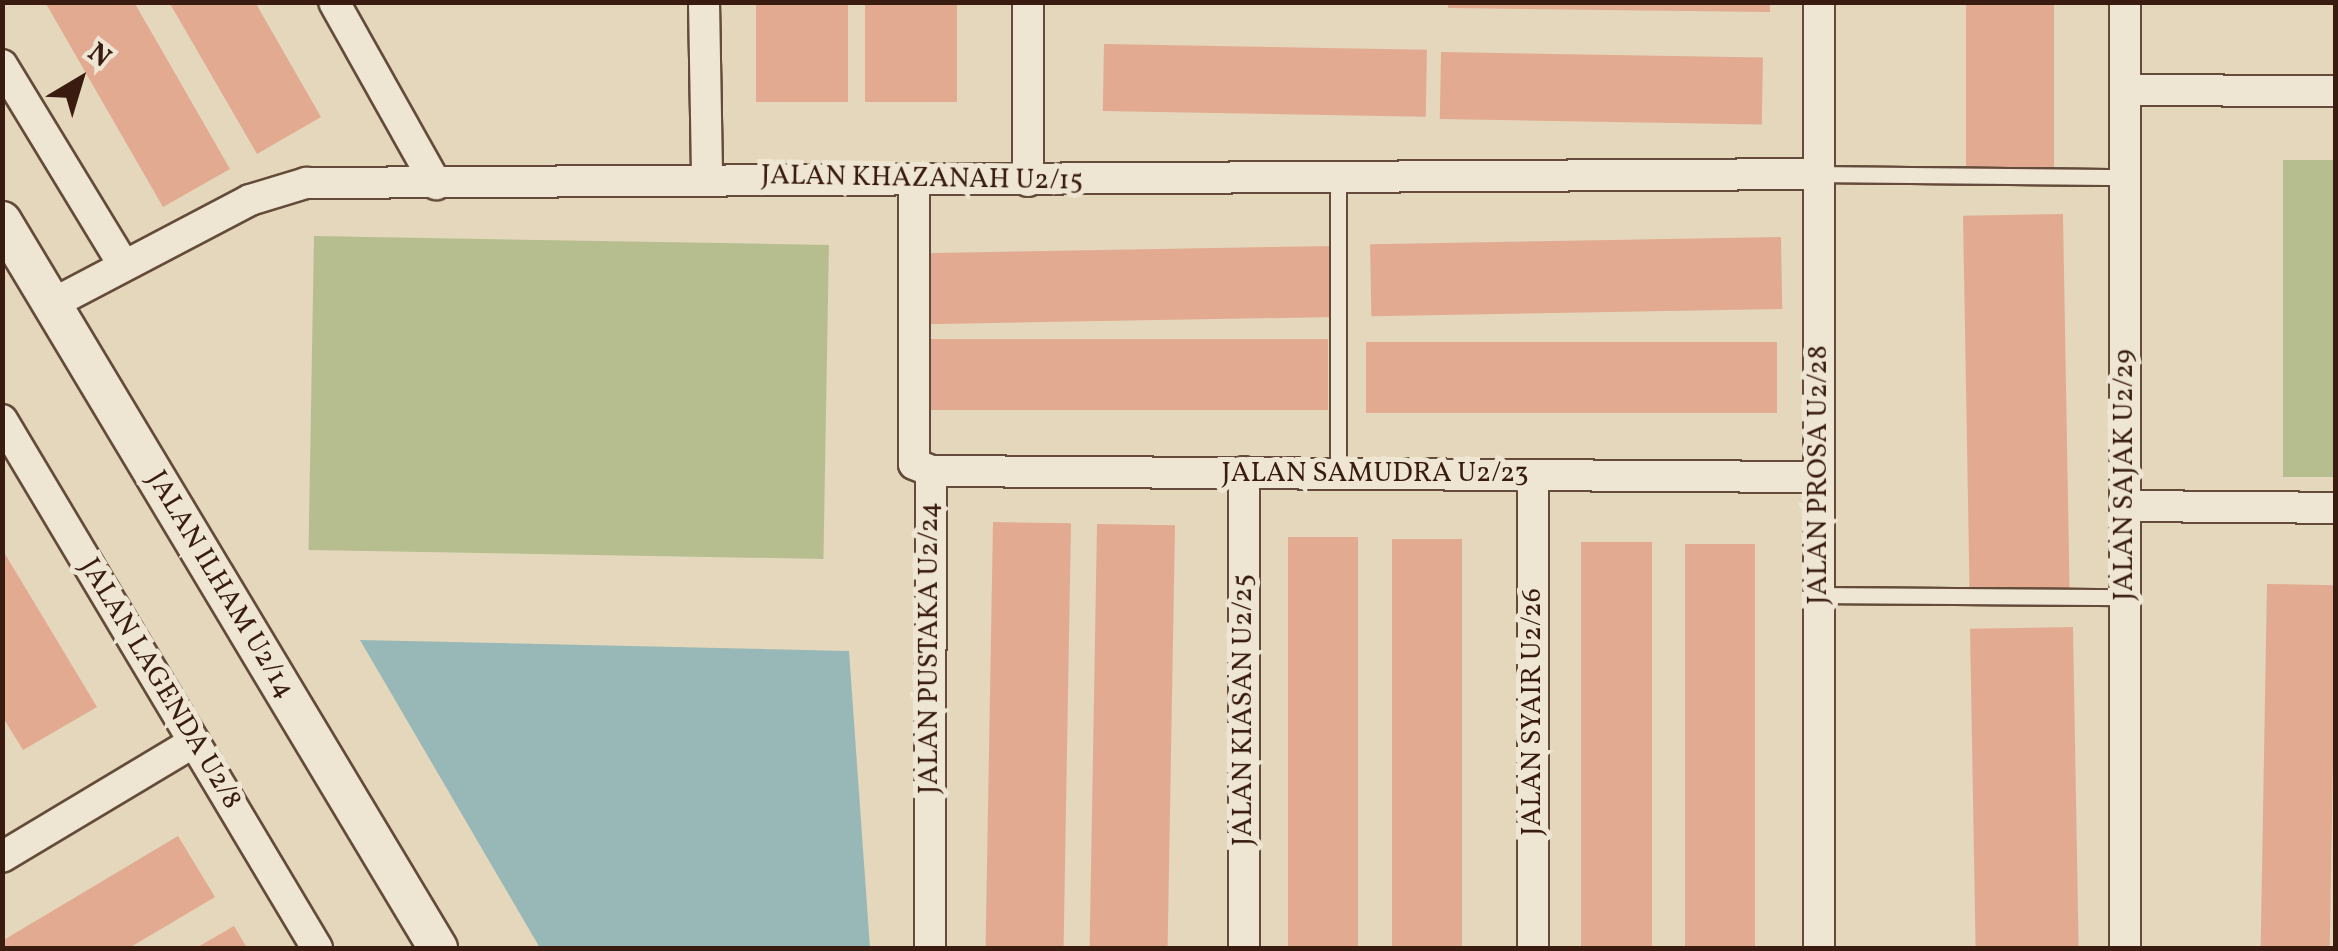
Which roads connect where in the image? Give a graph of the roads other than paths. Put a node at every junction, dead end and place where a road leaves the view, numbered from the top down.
1 (334, 2) edge
2 (704, 2) edge
3 (1028, 2) edge
4 (1820, 2) edge
5 (2125, 2) edge
6 (2, 65) edge
7 (2125, 90) junction
8 (2336, 91) edge
9 (1820, 174) junction
10 (707, 177) junction
11 (2125, 177) junction
12 (914, 180) junction
13 (1338, 180) junction
14 (1028, 181) junction
15 (436, 184) junction
16 (2, 221) edge
17 (122, 262) junction
18 (52, 304) junction
19 (2, 420) edge
20 (930, 471) junction
21 (1244, 472) junction
22 (1338, 474) junction
23 (1533, 475) junction
24 (1819, 476) junction
25 (2125, 506) junction
26 (2336, 508) edge
27 (1819, 595) junction
28 (2125, 597) junction
29 (194, 742) junction
30 (2, 857) edge
31 (317, 948) edge
32 (438, 948) edge
33 (930, 948) edge
34 (1244, 948) edge
35 (1533, 948) edge
36 (1819, 948) edge
37 (2125, 948) edge

1 - 15 street
2 - 10 street
3 - 14 street
4 - 9 street, JALAN PROSA U2/28
5 - 7 street, JALAN SAJAK U2/29
6 - 17 street
7 - 8 street
7 - 11 street, JALAN SAJAK U2/29
9 - 11 lane
9 - 13 street, JALAN KHAZANAH U2/15
9 - 24 street, JALAN PROSA U2/28
10 - 12 street, JALAN KHAZANAH U2/15
10 - 15 street, JALAN KHAZANAH U2/15
11 - 25 street, JALAN SAJAK U2/29
12 - 14 street, JALAN KHAZANAH U2/15
12 - 20 street, JALAN PUSTAKA U2/24
13 - 14 street, JALAN KHAZANAH U2/15
13 - 22 lane
15 - 17 street, JALAN KHAZANAH U2/15
16 - 18 street, JALAN ILHAM U2/14
17 - 18 street, JALAN KHAZANAH U2/15
18 - 32 street, JALAN ILHAM U2/14
19 - 29 street, JALAN LAGENDA U2/8
20 - 21 street, JALAN SAMUDRA U2/23
20 - 33 street, JALAN PUSTAKA U2/24
21 - 22 street, JALAN SAMUDRA U2/23
21 - 34 street, JALAN KIASAN U2/25
22 - 23 street, JALAN SAMUDRA U2/23
23 - 24 street, JALAN SAMUDRA U2/23
23 - 35 street, JALAN SYAIR U2/26
24 - 27 street, JALAN PROSA U2/28
25 - 26 street
25 - 28 street, JALAN SAJAK U2/29
27 - 28 lane
27 - 36 street, JALAN PROSA U2/28
28 - 37 street, JALAN SAJAK U2/29
29 - 30 street
29 - 31 street, JALAN LAGENDA U2/8

